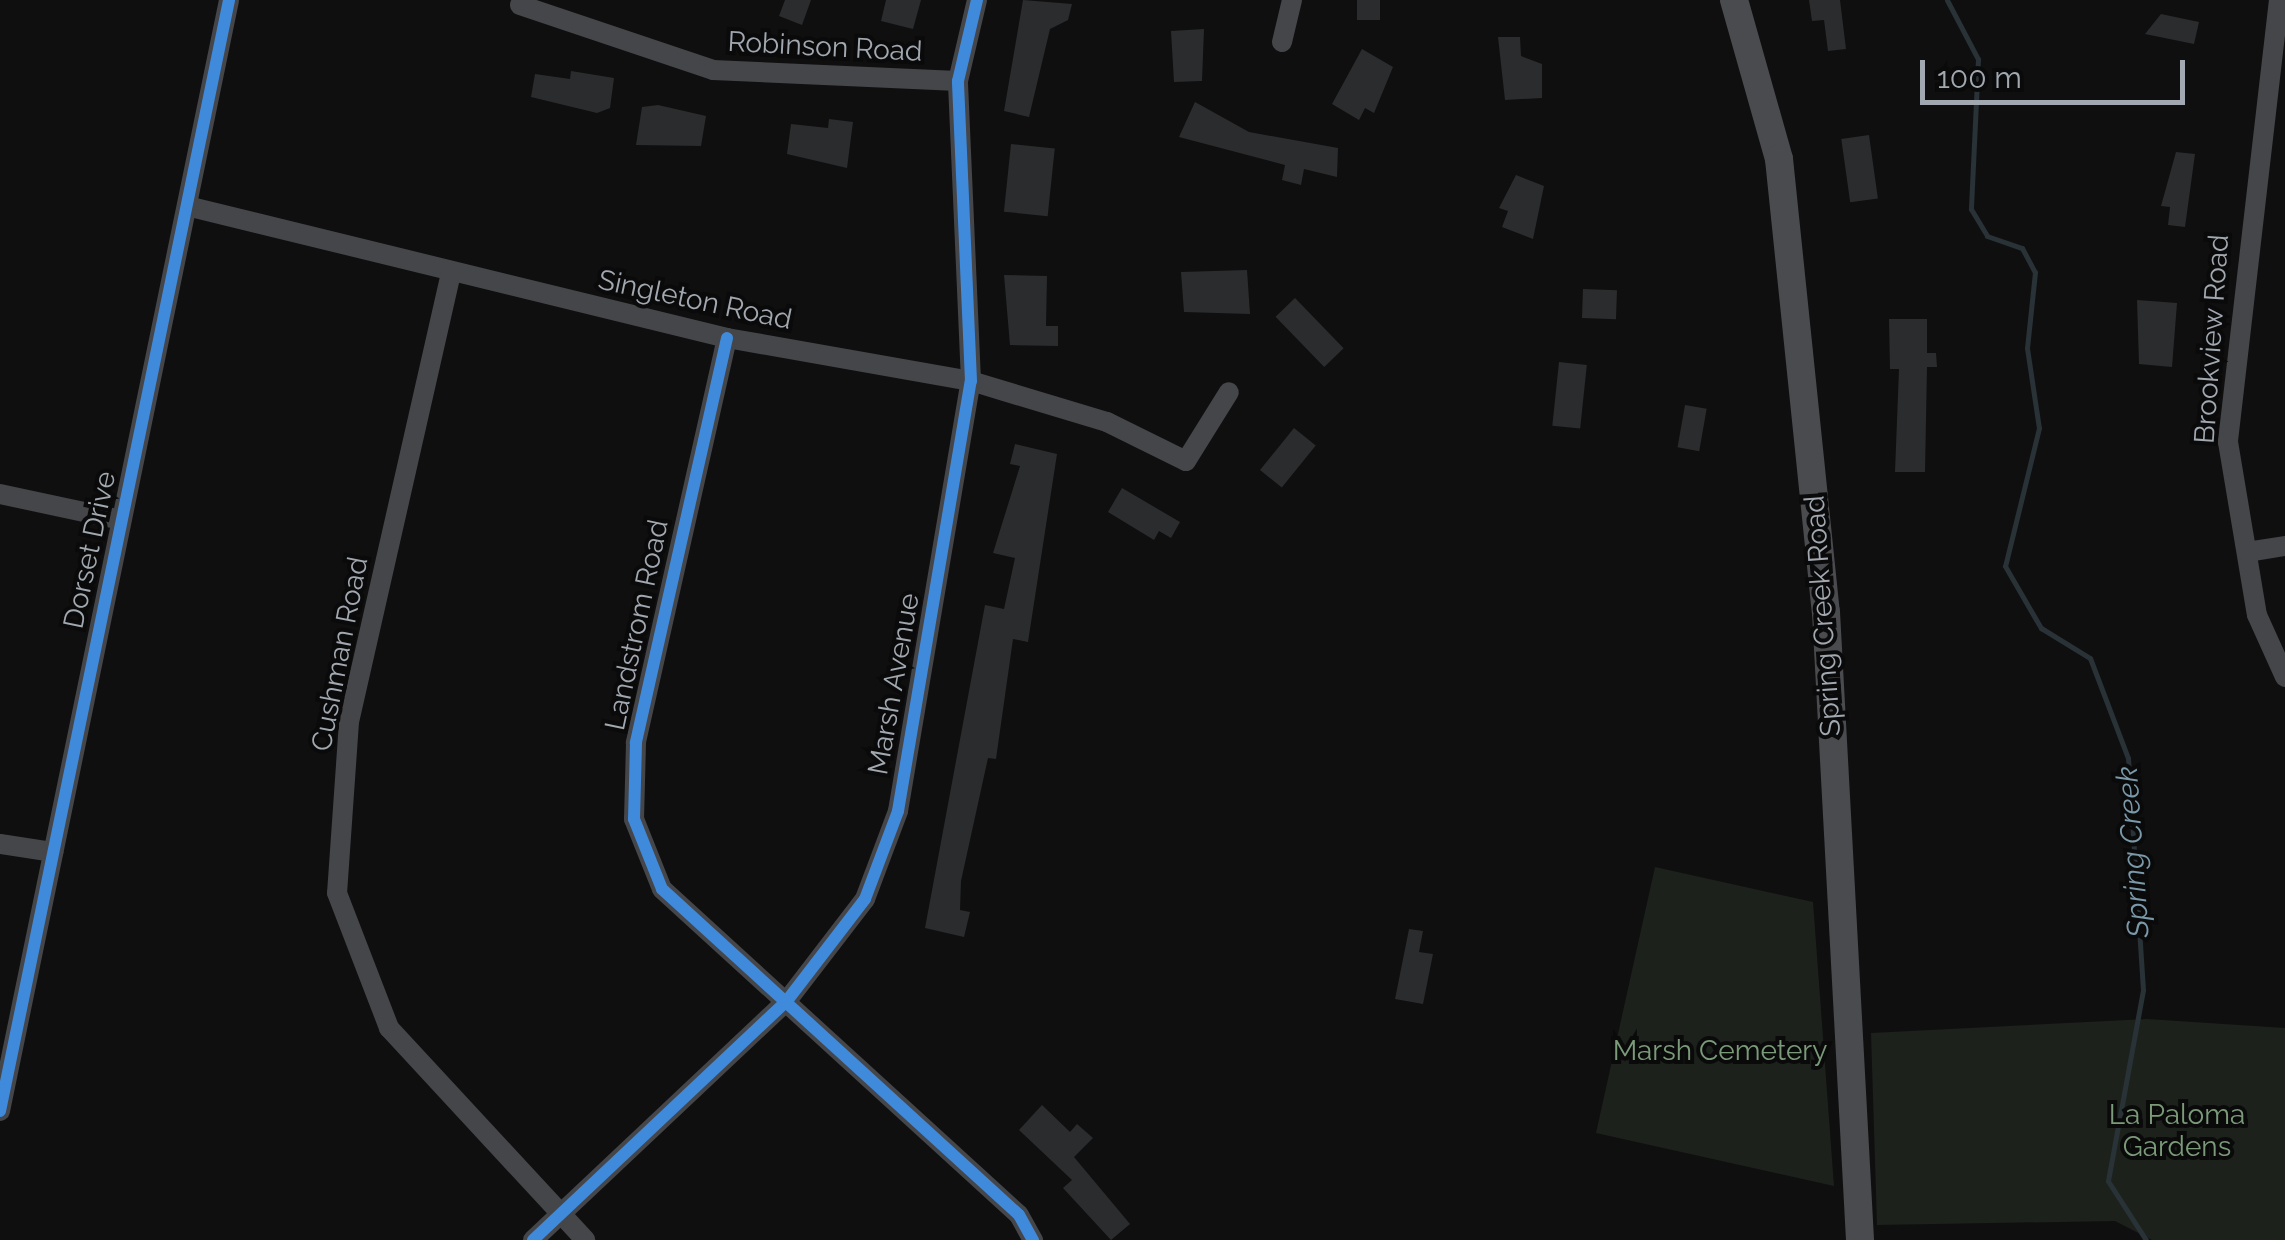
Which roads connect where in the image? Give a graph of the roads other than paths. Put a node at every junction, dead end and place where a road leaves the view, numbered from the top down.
1 (229, 0) edge
2 (977, 0) edge
3 (1292, 0) edge
4 (1734, 0) edge
5 (2279, 0) edge
6 (520, 4) dead end
7 (1282, 42) dead end
8 (958, 80) junction
9 (187, 206) junction
10 (451, 273) junction
11 (726, 338) junction
12 (970, 381) junction
13 (1228, 392) dead end
14 (0, 494) edge
15 (121, 520) junction
16 (2285, 546) edge
17 (2247, 552) junction
18 (2285, 677) edge
19 (0, 844) edge
20 (53, 852) junction
21 (786, 1002) junction
22 (0, 1111) edge
23 (562, 1215) junction
24 (534, 1240) edge
25 (585, 1240) edge
26 (1033, 1240) edge
27 (1860, 1240) edge

1 - 9 street, Dorset Drive
2 - 8 street, Marsh Avenue
3 - 7 street
4 - 27 main road, Spring Creek Road
5 - 17 street, Brookview Road
6 - 8 street, Robinson Road
8 - 12 street, Marsh Avenue
9 - 10 street, Singleton Road
9 - 15 street, Dorset Drive
10 - 11 street, Singleton Road
10 - 23 street, Cushman Road
11 - 12 street, Singleton Road
11 - 21 street, Landstrom Road
12 - 13 street, Singleton Road
12 - 21 street, Marsh Avenue
14 - 15 street
15 - 20 street, Dorset Drive
16 - 17 street
17 - 18 street, Brookview Road
19 - 20 street
20 - 22 street, Dorset Drive
21 - 23 street, Marsh Avenue
21 - 26 street, Landstrom Road
23 - 24 street, Marsh Avenue
23 - 25 street, Cushman Road

